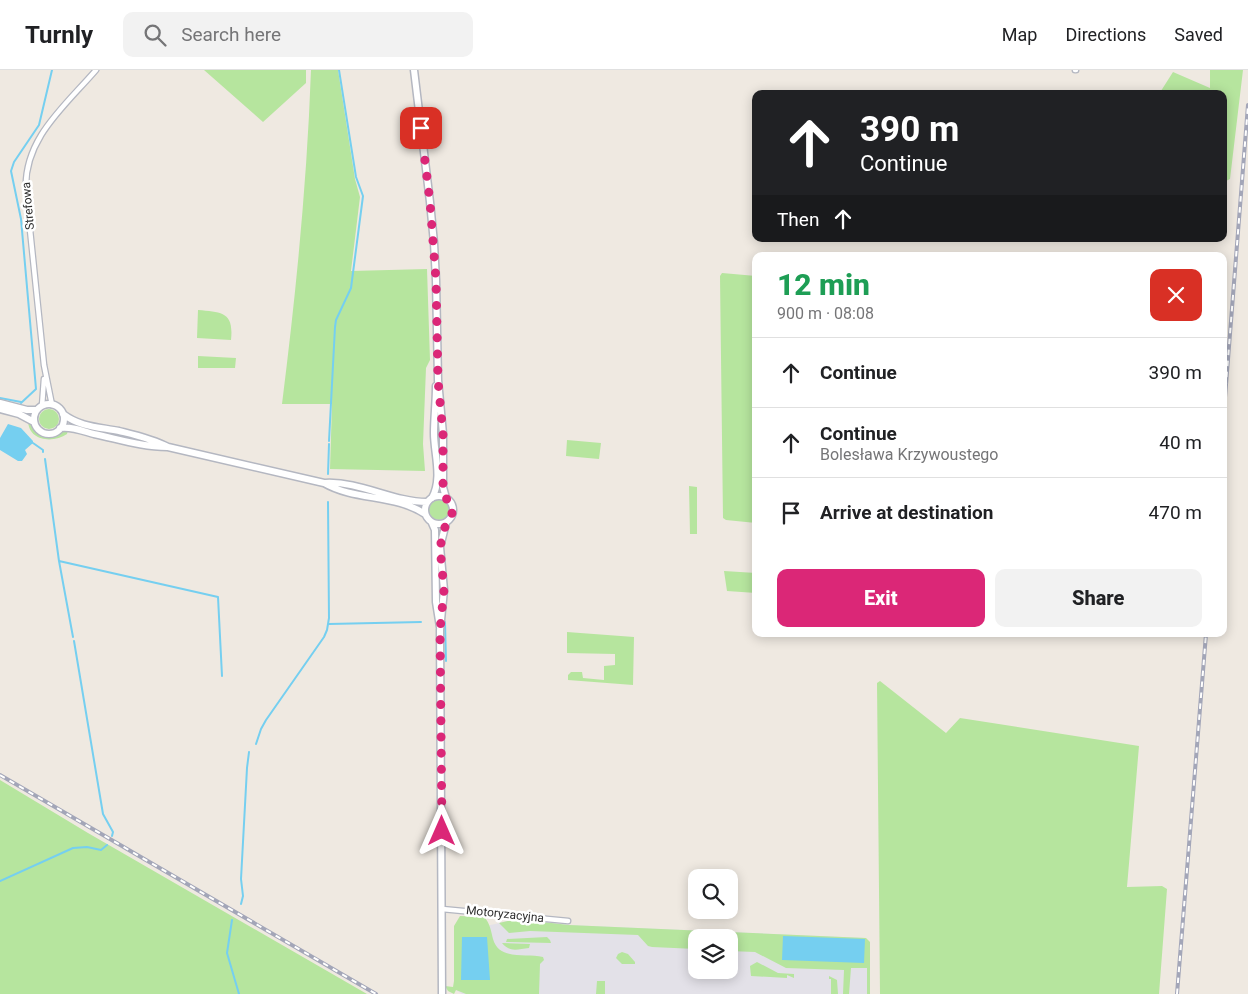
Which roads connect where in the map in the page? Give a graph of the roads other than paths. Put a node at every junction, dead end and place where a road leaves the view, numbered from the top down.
1 (96, 70) edge
2 (414, 70) edge
3 (44, 365) junction
4 (438, 380) junction
5 (0, 403) edge
6 (52, 404) junction
7 (39, 408) junction
8 (0, 410) edge
9 (63, 414) junction
10 (34, 422) junction
11 (60, 428) junction
12 (168, 446) junction
13 (324, 484) junction
14 (446, 498) junction
15 (430, 500) junction
16 (425, 514) junction
17 (432, 523) junction
18 (446, 523) junction
19 (440, 630) junction
20 (442, 909) junction
21 (568, 921) dead end
22 (442, 994) edge

1 - 3 street, Strefowa
2 - 4 main road
3 - 6 street, Strefowa
3 - 7 street, Strefowa
4 - 14 main road
4 - 15 main road
5 - 7 main road
6 - 7 main road
6 - 9 main road
7 - 10 main road
8 - 10 main road
9 - 11 main road
9 - 12 main road
10 - 11 main road
11 - 12 main road
12 - 13 main road
13 - 15 main road
13 - 16 main road
14 - 15 main road
14 - 18 main road
15 - 16 main road
16 - 17 main road
17 - 18 main road
17 - 19 main road
18 - 19 main road
19 - 20 main road
20 - 21 street, Motoryzacyjna
20 - 22 main road

